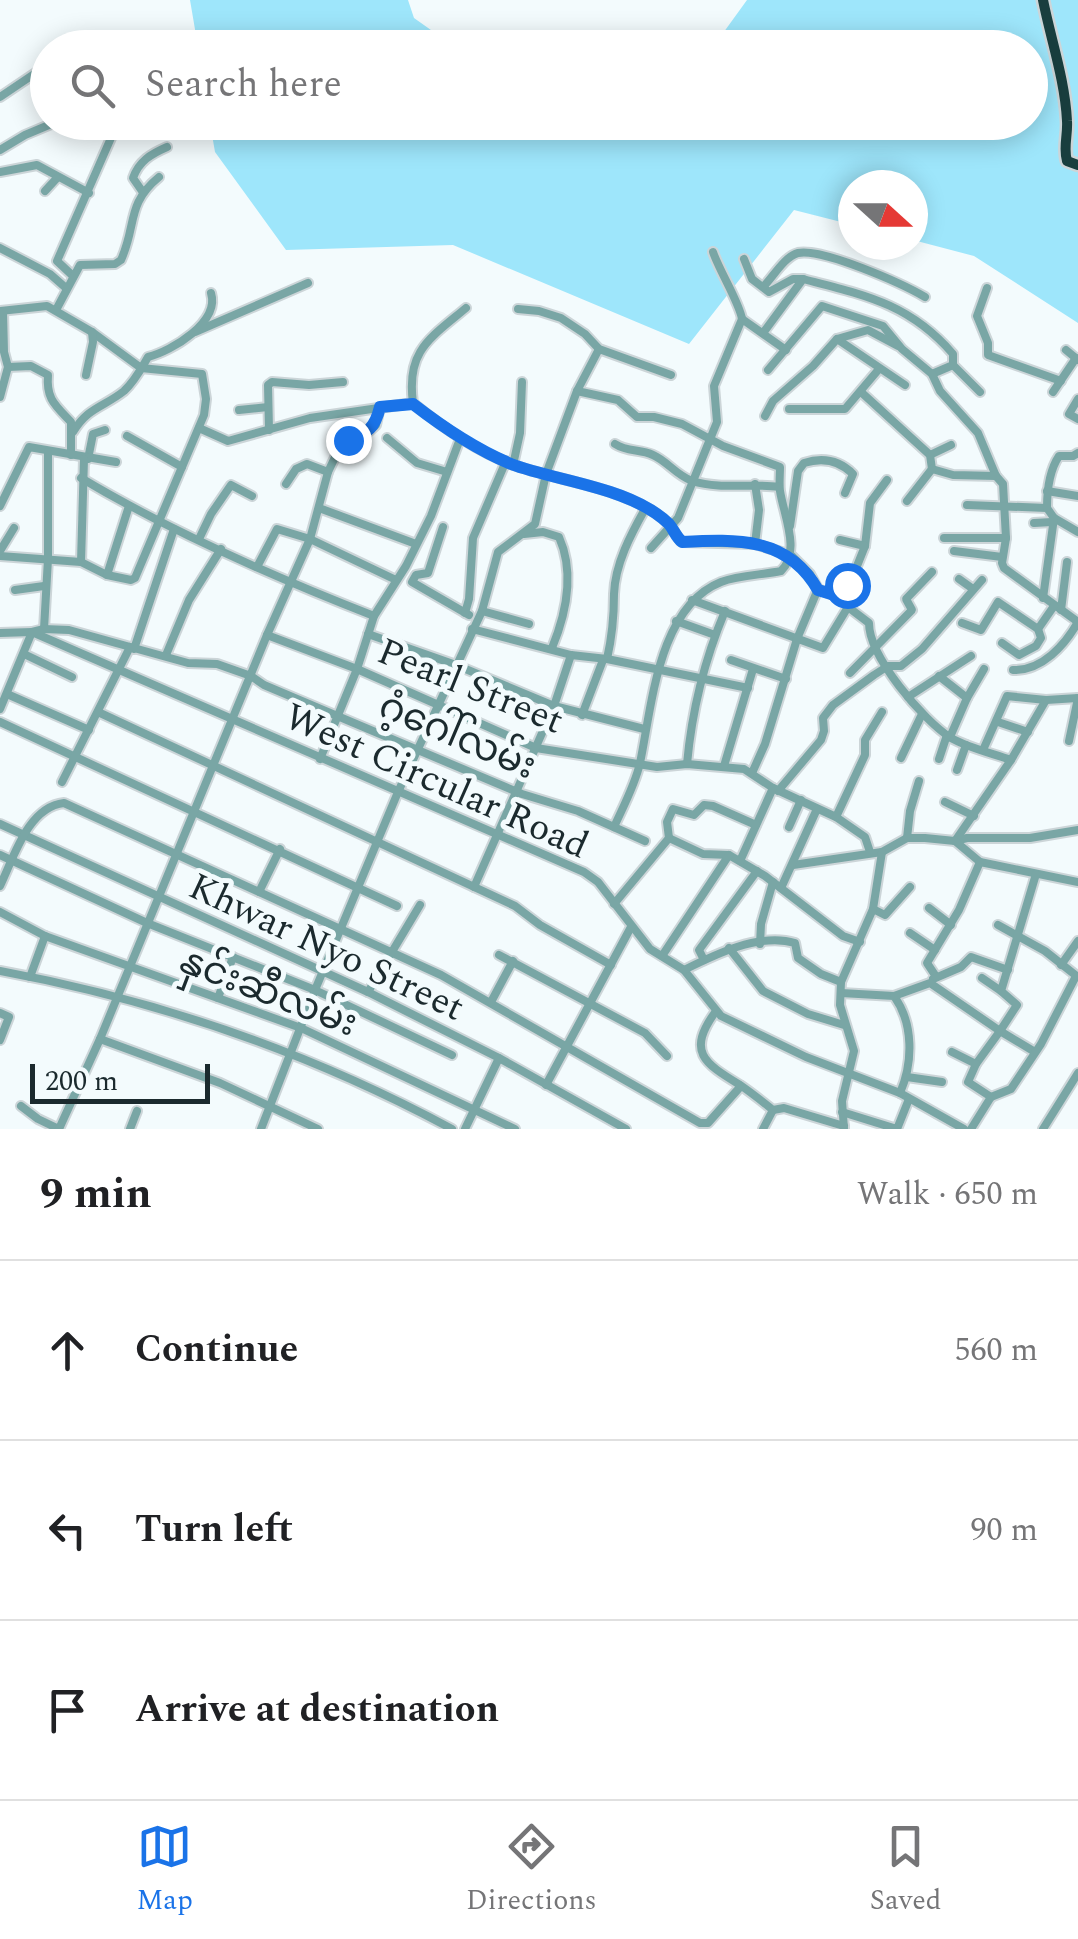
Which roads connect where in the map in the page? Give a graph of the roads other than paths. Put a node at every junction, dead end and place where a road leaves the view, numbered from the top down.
1 (1043, 0) edge
2 (30, 77) edge
3 (0, 97) edge
4 (30, 133) edge
5 (111, 140) edge
6 (167, 147) dead end
7 (0, 150) edge
8 (1078, 166) edge
9 (0, 172) edge
10 (159, 177) dead end
11 (57, 178) junction
12 (142, 190) junction
13 (45, 191) dead end
14 (89, 193) junction
15 (0, 248) edge
16 (712, 252) dead end
17 (744, 259) dead end
18 (73, 276) junction
19 (803, 279) junction
20 (308, 283) dead end
21 (764, 286) junction
22 (66, 288) junction
23 (987, 288) dead end
24 (212, 293) dead end
25 (925, 298) dead end
26 (466, 308) dead end
27 (56, 310) junction
28 (518, 310) dead end
29 (2, 311) edge
30 (742, 319) junction
31 (92, 332) junction
32 (763, 333) junction
33 (191, 334) junction
34 (837, 339) junction
35 (2, 340) edge
36 (599, 348) junction
37 (902, 348) junction
38 (786, 350) junction
39 (1066, 350) dead end
40 (1077, 359) edge
41 (952, 365) junction
42 (8, 367) junction
43 (141, 368) junction
44 (880, 369) junction
45 (768, 370) dead end
46 (932, 374) junction
47 (86, 375) dead end
48 (670, 375) dead end
49 (1061, 381) junction
50 (342, 382) dead end
51 (522, 382) dead end
52 (905, 385) dead end
53 (577, 391) junction
54 (861, 392) junction
55 (980, 392) dead end
56 (1053, 392) dead end
57 (0, 397) edge
58 (1078, 399) edge
59 (413, 404) junction
60 (268, 407) junction
61 (380, 407) junction
62 (238, 410) dead end
63 (789, 410) dead end
64 (765, 416) dead end
65 (1078, 419) edge
66 (199, 428) junction
67 (105, 430) dead end
68 (269, 430) junction
69 (72, 432) junction
70 (127, 436) dead end
71 (387, 438) dead end
72 (460, 439) junction
73 (708, 439) junction
74 (615, 444) dead end
75 (952, 445) dead end
76 (48, 452) junction
77 (1078, 453) edge
78 (71, 454) junction
79 (930, 455) junction
80 (86, 459) junction
81 (116, 462) dead end
82 (509, 463) junction
83 (182, 467) junction
84 (932, 468) junction
85 (328, 472) junction
86 (447, 472) junction
87 (546, 474) junction
88 (996, 476) junction
89 (82, 478) junction
90 (888, 480) dead end
91 (693, 481) junction
92 (286, 484) dead end
93 (755, 484) junction
94 (779, 486) junction
95 (1047, 491) junction
96 (846, 493) dead end
97 (252, 496) dead end
98 (1078, 496) edge
99 (906, 500) dead end
100 (967, 505) dead end
101 (0, 506) edge
102 (128, 506) junction
103 (1005, 506) junction
104 (319, 508) junction
105 (1047, 508) junction
106 (645, 509) junction
107 (159, 519) junction
108 (1053, 520) junction
109 (1034, 522) dead end
110 (670, 525) junction
111 (444, 527) dead end
112 (14, 528) dead end
113 (174, 529) junction
114 (788, 531) junction
115 (1078, 532) edge
116 (522, 534) junction
117 (944, 538) dead end
118 (1006, 538) junction
119 (199, 539) junction
120 (310, 540) junction
121 (840, 540) dead end
122 (416, 544) junction
123 (755, 544) junction
124 (864, 546) junction
125 (221, 548) junction
126 (650, 548) dead end
127 (954, 551) dead end
128 (0, 553) edge
129 (791, 555) junction
130 (1002, 557) junction
131 (48, 560) junction
132 (81, 562) junction
133 (1068, 562) dead end
134 (257, 566) junction
135 (932, 572) dead end
136 (107, 575) junction
137 (958, 579) dead end
138 (396, 580) junction
139 (982, 580) dead end
140 (289, 583) junction
141 (44, 586) junction
142 (973, 589) junction
143 (15, 590) dead end
144 (818, 590) junction
145 (838, 596) junction
146 (1042, 598) junction
147 (692, 600) junction
148 (848, 607) junction
149 (1058, 608) junction
150 (725, 611) junction
151 (465, 613) junction
152 (480, 615) junction
153 (374, 616) junction
154 (676, 621) junction
155 (1078, 622) edge
156 (962, 623) dead end
157 (530, 624) dead end
158 (44, 629) junction
159 (472, 629) junction
160 (1038, 629) junction
161 (32, 632) junction
162 (0, 633) edge
163 (368, 634) junction
164 (267, 635) junction
165 (715, 635) junction
166 (797, 639) junction
167 (1002, 643) dead end
168 (876, 647) junction
169 (132, 648) junction
170 (552, 648) junction
171 (24, 654) junction
172 (571, 655) junction
173 (166, 656) junction
174 (971, 656) dead end
175 (605, 659) junction
176 (731, 660) dead end
177 (456, 665) junction
178 (888, 666) junction
179 (661, 669) junction
180 (754, 669) junction
181 (984, 669) dead end
182 (120, 670) junction
183 (357, 670) junction
184 (1013, 670) dead end
185 (850, 673) dead end
186 (251, 676) junction
187 (939, 676) junction
188 (72, 677) dead end
189 (700, 678) junction
190 (786, 679) junction
191 (748, 688) junction
192 (7, 694) junction
193 (908, 697) junction
194 (967, 698) junction
195 (1078, 698) edge
196 (1046, 700) junction
197 (438, 704) junction
198 (554, 706) junction
199 (0, 708) edge
200 (98, 712) junction
201 (882, 712) dead end
202 (338, 714) junction
203 (922, 714) junction
204 (582, 715) junction
205 (233, 720) junction
206 (0, 722) edge
207 (998, 722) junction
208 (1076, 728) edge
209 (644, 729) junction
210 (88, 730) junction
211 (1028, 732) junction
212 (949, 736) junction
213 (1068, 740) dead end
214 (966, 745) junction
215 (536, 748) junction
216 (418, 749) junction
217 (983, 750) junction
218 (76, 757) junction
219 (901, 758) dead end
220 (320, 759) junction
221 (939, 759) dead end
222 (1011, 760) junction
223 (639, 764) junction
224 (688, 764) junction
225 (215, 765) junction
226 (724, 766) junction
227 (957, 770) dead end
228 (752, 773) junction
229 (919, 781) dead end
230 (62, 782) dead end
231 (776, 789) junction
232 (398, 792) junction
233 (516, 792) junction
234 (801, 800) junction
235 (945, 802) dead end
236 (818, 808) junction
237 (195, 810) junction
238 (974, 816) junction
239 (836, 817) junction
240 (0, 824) edge
241 (756, 825) junction
242 (614, 827) junction
243 (789, 827) dead end
244 (1078, 830) edge
245 (498, 834) junction
246 (25, 836) junction
247 (669, 838) junction
248 (906, 838) junction
249 (646, 840) dead end
250 (954, 841) junction
251 (379, 843) junction
252 (280, 849) junction
253 (870, 852) junction
254 (882, 852) junction
255 (0, 855) edge
256 (176, 855) junction
257 (729, 855) junction
258 (12, 861) junction
259 (740, 861) junction
260 (980, 862) junction
261 (793, 865) junction
262 (757, 871) junction
263 (1036, 874) junction
264 (1078, 882) edge
265 (777, 885) junction
266 (0, 886) edge
267 (360, 886) junction
268 (474, 887) junction
269 (910, 887) dead end
270 (258, 892) junction
271 (158, 897) junction
272 (614, 904) junction
273 (420, 905) dead end
274 (396, 906) dead end
275 (929, 908) dead end
276 (872, 909) junction
277 (0, 912) edge
278 (147, 923) junction
279 (952, 924) junction
280 (998, 925) dead end
281 (631, 927) junction
282 (342, 930) junction
283 (910, 933) dead end
284 (1017, 935) junction
285 (45, 936) junction
286 (1078, 941) edge
287 (860, 942) junction
288 (760, 944) junction
289 (729, 948) junction
290 (935, 950) junction
291 (390, 952) junction
292 (500, 955) dead end
293 (662, 956) junction
294 (233, 957) junction
295 (704, 960) junction
296 (514, 962) junction
297 (1061, 965) junction
298 (128, 966) junction
299 (611, 966) junction
300 (684, 970) junction
301 (1008, 970) junction
302 (0, 971) edge
303 (323, 971) junction
304 (30, 977) junction
305 (1077, 977) edge
306 (982, 978) dead end
307 (932, 979) junction
308 (841, 982) junction
309 (315, 990) junction
310 (1001, 991) junction
311 (368, 992) junction
312 (840, 993) junction
313 (116, 996) junction
314 (894, 996) junction
315 (218, 998) junction
316 (491, 1002) junction
317 (592, 1002) junction
318 (716, 1011) junction
319 (0, 1013) edge
320 (844, 1025) junction
321 (300, 1028) junction
322 (1000, 1030) junction
323 (0, 1040) edge
324 (100, 1040) junction
325 (568, 1046) junction
326 (952, 1052) dead end
327 (1035, 1052) junction
328 (291, 1054) junction
329 (452, 1055) dead end
330 (668, 1056) dead end
331 (499, 1058) junction
332 (976, 1064) junction
333 (848, 1073) junction
334 (1078, 1073) edge
335 (907, 1077) junction
336 (942, 1082) dead end
337 (546, 1085) junction
338 (741, 1086) junction
339 (900, 1094) junction
340 (992, 1098) junction
341 (909, 1099) junction
342 (21, 1106) dead end
343 (272, 1106) junction
344 (477, 1109) junction
345 (774, 1110) junction
346 (137, 1111) dead end
347 (842, 1112) junction
348 (941, 1117) junction
349 (844, 1128) edge
350 (59, 1129) edge
351 (130, 1129) edge
352 (261, 1129) edge
353 (318, 1129) edge
354 (452, 1129) edge
355 (465, 1129) edge
356 (515, 1129) edge
357 (626, 1129) edge
358 (763, 1129) edge
359 (932, 1129) edge
360 (968, 1129) edge
361 (1044, 1129) edge

1 - 8 highway
2 - 3 street
4 - 7 street
5 - 14 street
6 - 12 street
9 - 11 street
10 - 12 street
11 - 13 street
11 - 14 street
12 - 18 street
14 - 18 street
15 - 22 street
16 - 30 street
17 - 21 street
18 - 22 street
19 - 21 street
19 - 32 street
19 - 41 street
20 - 33 street
21 - 25 street
22 - 27 street
23 - 49 street
24 - 33 street
26 - 59 street
27 - 29 street
27 - 31 street
28 - 36 street
29 - 35 street
30 - 32 street
30 - 73 street
31 - 43 street
31 - 47 street
32 - 38 street
33 - 43 street
34 - 37 street
34 - 44 street
34 - 64 street
35 - 42 street
36 - 48 street
36 - 53 street
37 - 38 street
37 - 46 street
38 - 45 street
39 - 40 street
40 - 49 street
41 - 46 street
41 - 55 street
42 - 57 street
42 - 69 street
43 - 66 street
43 - 69 street
44 - 52 street
44 - 54 street
46 - 88 street
49 - 56 street
50 - 60 street
51 - 82 street
53 - 73 street
53 - 87 street
54 - 63 street
54 - 79 street
58 - 65 street
59 - 61 street
59 - 72 street
60 - 62 street
60 - 68 street
61 - 68 street
61 - 85 street
66 - 68 street
66 - 83 street
67 - 80 street
69 - 78 street
70 - 83 street
71 - 86 street
72 - 82 street
72 - 86 street
73 - 91 street
73 - 94 street
74 - 91 street
75 - 79 street
76 - 78 street
76 - 101 street
76 - 131 street
77 - 95 street
78 - 80 street
79 - 84 street
80 - 81 street
80 - 89 street
82 - 87 street
82 - 151 street
83 - 107 street
84 - 88 street
84 - 99 street
85 - 92 street
85 - 104 street
86 - 122 street
87 - 106 street
87 - 116 street
88 - 103 street
89 - 102 street
89 - 132 street
90 - 124 street
91 - 93 street
91 - 110 street
93 - 94 street
93 - 123 street
94 - 114 street
95 - 98 street
95 - 105 street
96 - 114 street
97 - 119 street
100 - 103 street
102 - 107 street
102 - 136 street
103 - 105 street
103 - 118 street
104 - 120 street
104 - 122 street
105 - 108 street
106 - 110 street
106 - 175 street
107 - 113 street
107 - 136 street
108 - 109 street
108 - 115 street
108 - 146 street
110 - 123 street
110 - 126 street
111 - 151 street
112 - 128 street
113 - 119 street
113 - 169 street
114 - 129 street
116 - 152 street
116 - 170 street
117 - 118 street
118 - 130 street
119 - 125 street
120 - 134 street
120 - 138 street
120 - 140 street
121 - 124 street
122 - 138 street
123 - 129 street
124 - 145 street
125 - 134 street
125 - 173 street
127 - 130 street
128 - 131 street
129 - 144 street
129 - 147 street
130 - 146 street
131 - 132 street
131 - 141 street
132 - 136 street
133 - 149 street
134 - 140 street
135 - 168 street
137 - 142 street
138 - 153 street
139 - 142 street
140 - 153 street
140 - 164 street
141 - 143 street
141 - 158 street
142 - 178 street
144 - 145 street
144 - 166 street
145 - 148 street
146 - 149 street
147 - 150 street
147 - 154 street
148 - 166 street
148 - 168 street
149 - 155 street
149 - 160 street
150 - 165 street
150 - 166 street
151 - 152 street
152 - 157 street
152 - 159 street
153 - 163 street
154 - 165 street
154 - 179 street
155 - 184 street
156 - 160 street
158 - 161 street
158 - 169 street, ဂံ့ဂေါ်လမ်း
159 - 170 street
159 - 177 street
160 - 167 street
161 - 162 street, West Circular Road
161 - 171 street
161 - 182 street, West Circular Road
163 - 177 street
163 - 183 street
164 - 183 street, Pearl Street
164 - 186 street
165 - 189 street
166 - 190 street
168 - 178 street
168 - 185 street
169 - 173 street, ဂံ့ဂေါ်လမ်း
169 - 182 street
170 - 172 street
171 - 188 street
171 - 192 street
172 - 175 street
172 - 198 street
173 - 186 street, ဂံ့ဂေါ်လမ်း
174 - 187 street
175 - 179 street
175 - 204 street
176 - 180 street
177 - 197 street
177 - 198 street
178 - 193 street
178 - 231 street
179 - 189 street
179 - 209 street
180 - 190 street
180 - 191 street
181 - 194 street
182 - 200 street
182 - 205 street, West Circular Road
183 - 197 street, Pearl Street
183 - 202 street
186 - 202 street, ဂံ့ဂေါ်လမ်း
186 - 205 street
187 - 193 street
187 - 194 street
189 - 191 street
189 - 224 street
190 - 228 street
191 - 226 street
192 - 199 street
192 - 210 street
193 - 203 street
194 - 212 street
195 - 196 street
195 - 208 street
196 - 207 street
196 - 211 street
197 - 215 street, Pearl Street
197 - 216 street
198 - 204 street
198 - 215 street
200 - 210 street
200 - 225 street
201 - 239 street
202 - 216 street, ဂံ့ဂေါ်လမ်း
202 - 220 street
203 - 212 street
203 - 219 street
204 - 209 street
205 - 220 street, West Circular Road
205 - 225 street
206 - 218 street
207 - 211 street
207 - 217 street
208 - 213 street
209 - 223 street
210 - 218 street
211 - 222 street
212 - 214 street
212 - 221 street
214 - 217 street
214 - 227 street
215 - 223 street, Pearl Street
215 - 233 street
216 - 232 street
216 - 233 street, ဂံ့ဂေါ်လမ်း
217 - 222 street
218 - 230 street
218 - 237 street
220 - 232 street, West Circular Road
222 - 238 street
223 - 224 street, Pearl Street
223 - 242 street
224 - 226 street, Pearl Street
225 - 237 street
225 - 251 street
226 - 228 street, Pearl Street
228 - 231 street, Pearl Street
229 - 248 street
231 - 234 street, Pearl Street
231 - 241 street
232 - 245 street, West Circular Road
232 - 251 street
233 - 242 street, ဂံ့ဂေါ်လမ်း
233 - 245 street
234 - 236 street, Pearl Street
234 - 243 street
235 - 238 street
236 - 239 street, Pearl Street
236 - 261 street
237 - 252 street
237 - 256 street
238 - 250 street
239 - 253 street, Pearl Street
240 - 246 street, Khwar Nyo Street
241 - 247 street
241 - 259 street
242 - 249 street, ဂံ့ဂေါ်လမ်း
244 - 250 street
245 - 268 street
245 - 272 street, West Circular Road
246 - 256 street
246 - 258 street
246 - 271 street, Khwar Nyo Street
247 - 257 street
247 - 272 street
248 - 250 street
248 - 254 street
250 - 260 street
251 - 267 street
251 - 268 street
252 - 267 street
252 - 270 street
253 - 254 street
253 - 261 street
254 - 276 street
255 - 258 street
256 - 270 street
256 - 271 street
257 - 259 street
257 - 293 street
258 - 266 street
258 - 278 street
259 - 262 street
260 - 263 street
260 - 279 street
261 - 265 street
262 - 265 street
262 - 295 street
263 - 264 street
263 - 284 street
265 - 287 street
265 - 288 street
267 - 274 street
267 - 282 street
268 - 299 street
269 - 276 street
270 - 282 street
271 - 278 street
271 - 303 street, Khwar Nyo Street
272 - 281 street, West Circular Road
273 - 291 street
275 - 279 street
276 - 287 street
277 - 285 street, နှင်းဆီလမ်း
278 - 294 street
278 - 298 street
279 - 290 street
280 - 284 street
281 - 293 street, West Circular Road
281 - 299 street
282 - 291 street
282 - 303 street
283 - 290 street
284 - 297 street
284 - 301 street
285 - 298 street, နှင်းဆီလမ်း
285 - 304 street
286 - 297 street
287 - 308 street
288 - 289 street
288 - 308 street
289 - 295 street
289 - 320 street
290 - 307 street
291 - 311 street
291 - 316 street
292 - 296 street
293 - 300 street, West Circular Road
294 - 309 street
294 - 315 street
295 - 300 street
296 - 316 street
296 - 317 street
297 - 305 street
298 - 313 street
298 - 315 street, နှင်းဆီလမ်း
299 - 317 street
300 - 318 street, West Circular Road
301 - 307 street
301 - 310 street
302 - 304 street
303 - 309 street
303 - 311 street, Khwar Nyo Street
304 - 313 street
305 - 327 street
306 - 310 street
307 - 314 street
307 - 322 street
308 - 312 street
309 - 321 street
309 - 329 street
310 - 322 street
311 - 331 street, Khwar Nyo Street
312 - 314 street
312 - 320 street
313 - 324 street
313 - 328 street
314 - 335 street
315 - 321 street, နှင်းဆီလမ်း
316 - 325 street
317 - 325 street
317 - 330 street
318 - 333 street, West Circular Road
318 - 338 street
319 - 323 street
320 - 333 street
321 - 328 street
321 - 344 street, နှင်းဆီလမ်း
322 - 327 street
322 - 332 street
324 - 343 street
324 - 350 street
325 - 337 street
325 - 338 street
326 - 332 street
327 - 340 street
328 - 343 street
328 - 354 street
331 - 337 street, Khwar Nyo Street
331 - 344 street
332 - 340 street
333 - 339 street, West Circular Road
333 - 347 street
334 - 361 street
335 - 336 street
335 - 339 street
337 - 357 street, Khwar Nyo Street
338 - 345 street
339 - 341 street, West Circular Road
340 - 360 street
341 - 347 street
341 - 348 street, West Circular Road
342 - 350 street
343 - 352 street
343 - 353 street
344 - 355 street
344 - 356 street, နှင်းဆီလမ်း
345 - 349 street
345 - 358 street
346 - 351 street
347 - 349 street
348 - 359 street
348 - 360 street, West Circular Road

